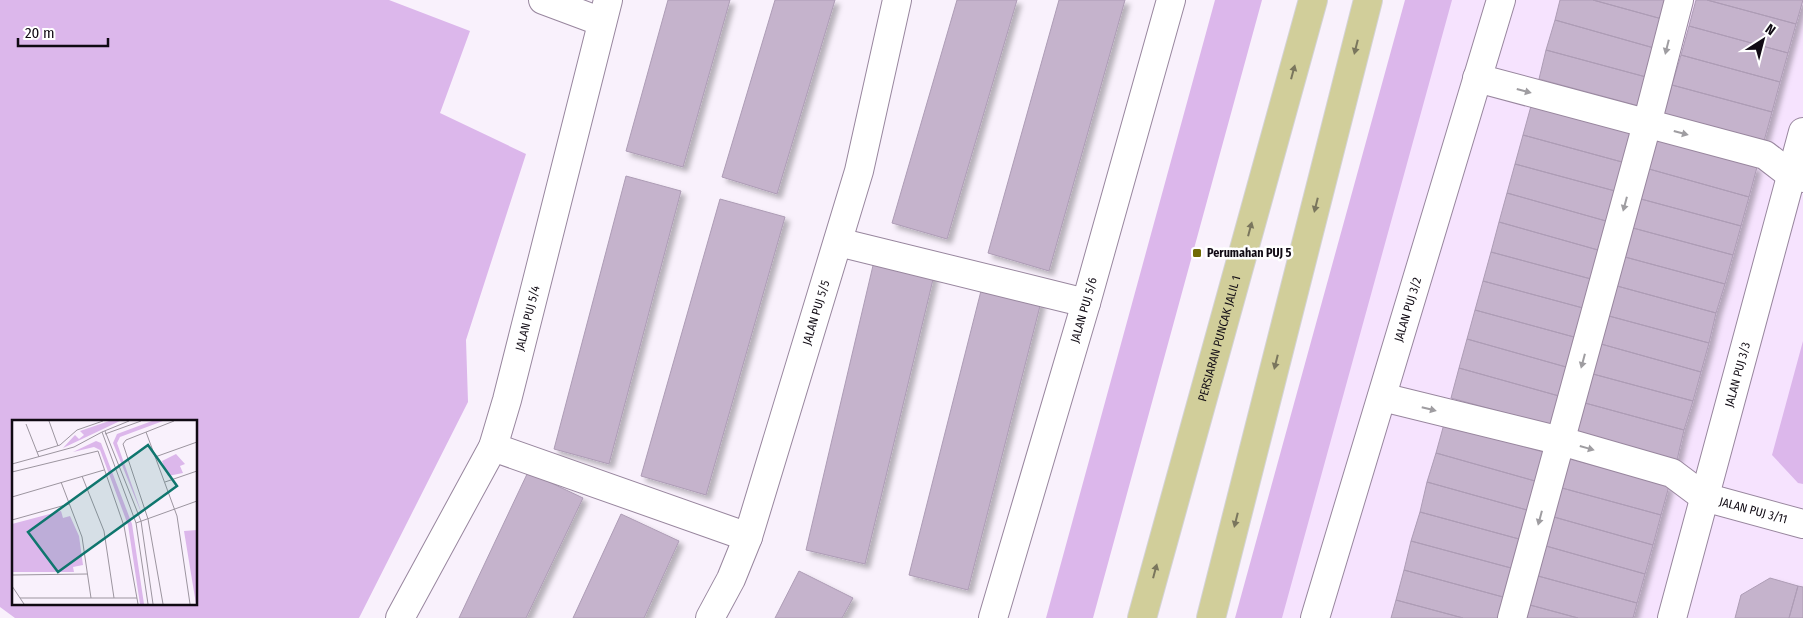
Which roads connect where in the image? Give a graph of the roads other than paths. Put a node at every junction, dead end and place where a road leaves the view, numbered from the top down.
1 (542, 0) edge
2 (897, 0) edge
3 (1171, 0) edge
4 (1313, 0) edge
5 (1368, 0) edge
6 (1501, 0) edge
7 (1678, 0) edge
8 (605, 11) edge
9 (1477, 78) junction
10 (1647, 124) junction
11 (1803, 132) edge
12 (1797, 176) edge
13 (838, 242) junction
14 (1086, 303) junction
15 (1382, 397) junction
16 (1561, 440) junction
17 (493, 447) junction
18 (1704, 497) junction
19 (1803, 524) edge
20 (748, 537) junction
21 (400, 618) edge
22 (710, 618) edge
23 (993, 618) edge
24 (1142, 618) edge
25 (1211, 618) edge
26 (1315, 618) edge
27 (1512, 618) edge
28 (1672, 618) edge

1 - 8 street
2 - 13 street, JALAN PUJ 5/5
3 - 14 street, JALAN PUJ 5/6
24 -> 4 main road, PERSIARAN PUNCAK JALIL 1
5 -> 25 main road
6 - 9 street, JALAN PUJ 3/2
7 -> 10 street
8 - 17 street, JALAN PUJ 5/4
9 -> 10 street
9 - 15 street, JALAN PUJ 3/2
10 -> 12 street
10 -> 16 street
11 - 12 street, JALAN PUJ 3/3
12 - 18 street, JALAN PUJ 3/3
13 - 14 street
13 - 20 street, JALAN PUJ 5/5
14 - 23 street, JALAN PUJ 5/6
15 -> 16 street
15 - 26 street, JALAN PUJ 3/2
16 -> 18 street
16 -> 27 street
17 - 20 street
17 - 21 street, JALAN PUJ 5/4
18 - 19 street, JALAN PUJ 3/11
18 - 28 street, JALAN PUJ 3/3
20 - 22 street, JALAN PUJ 5/5

